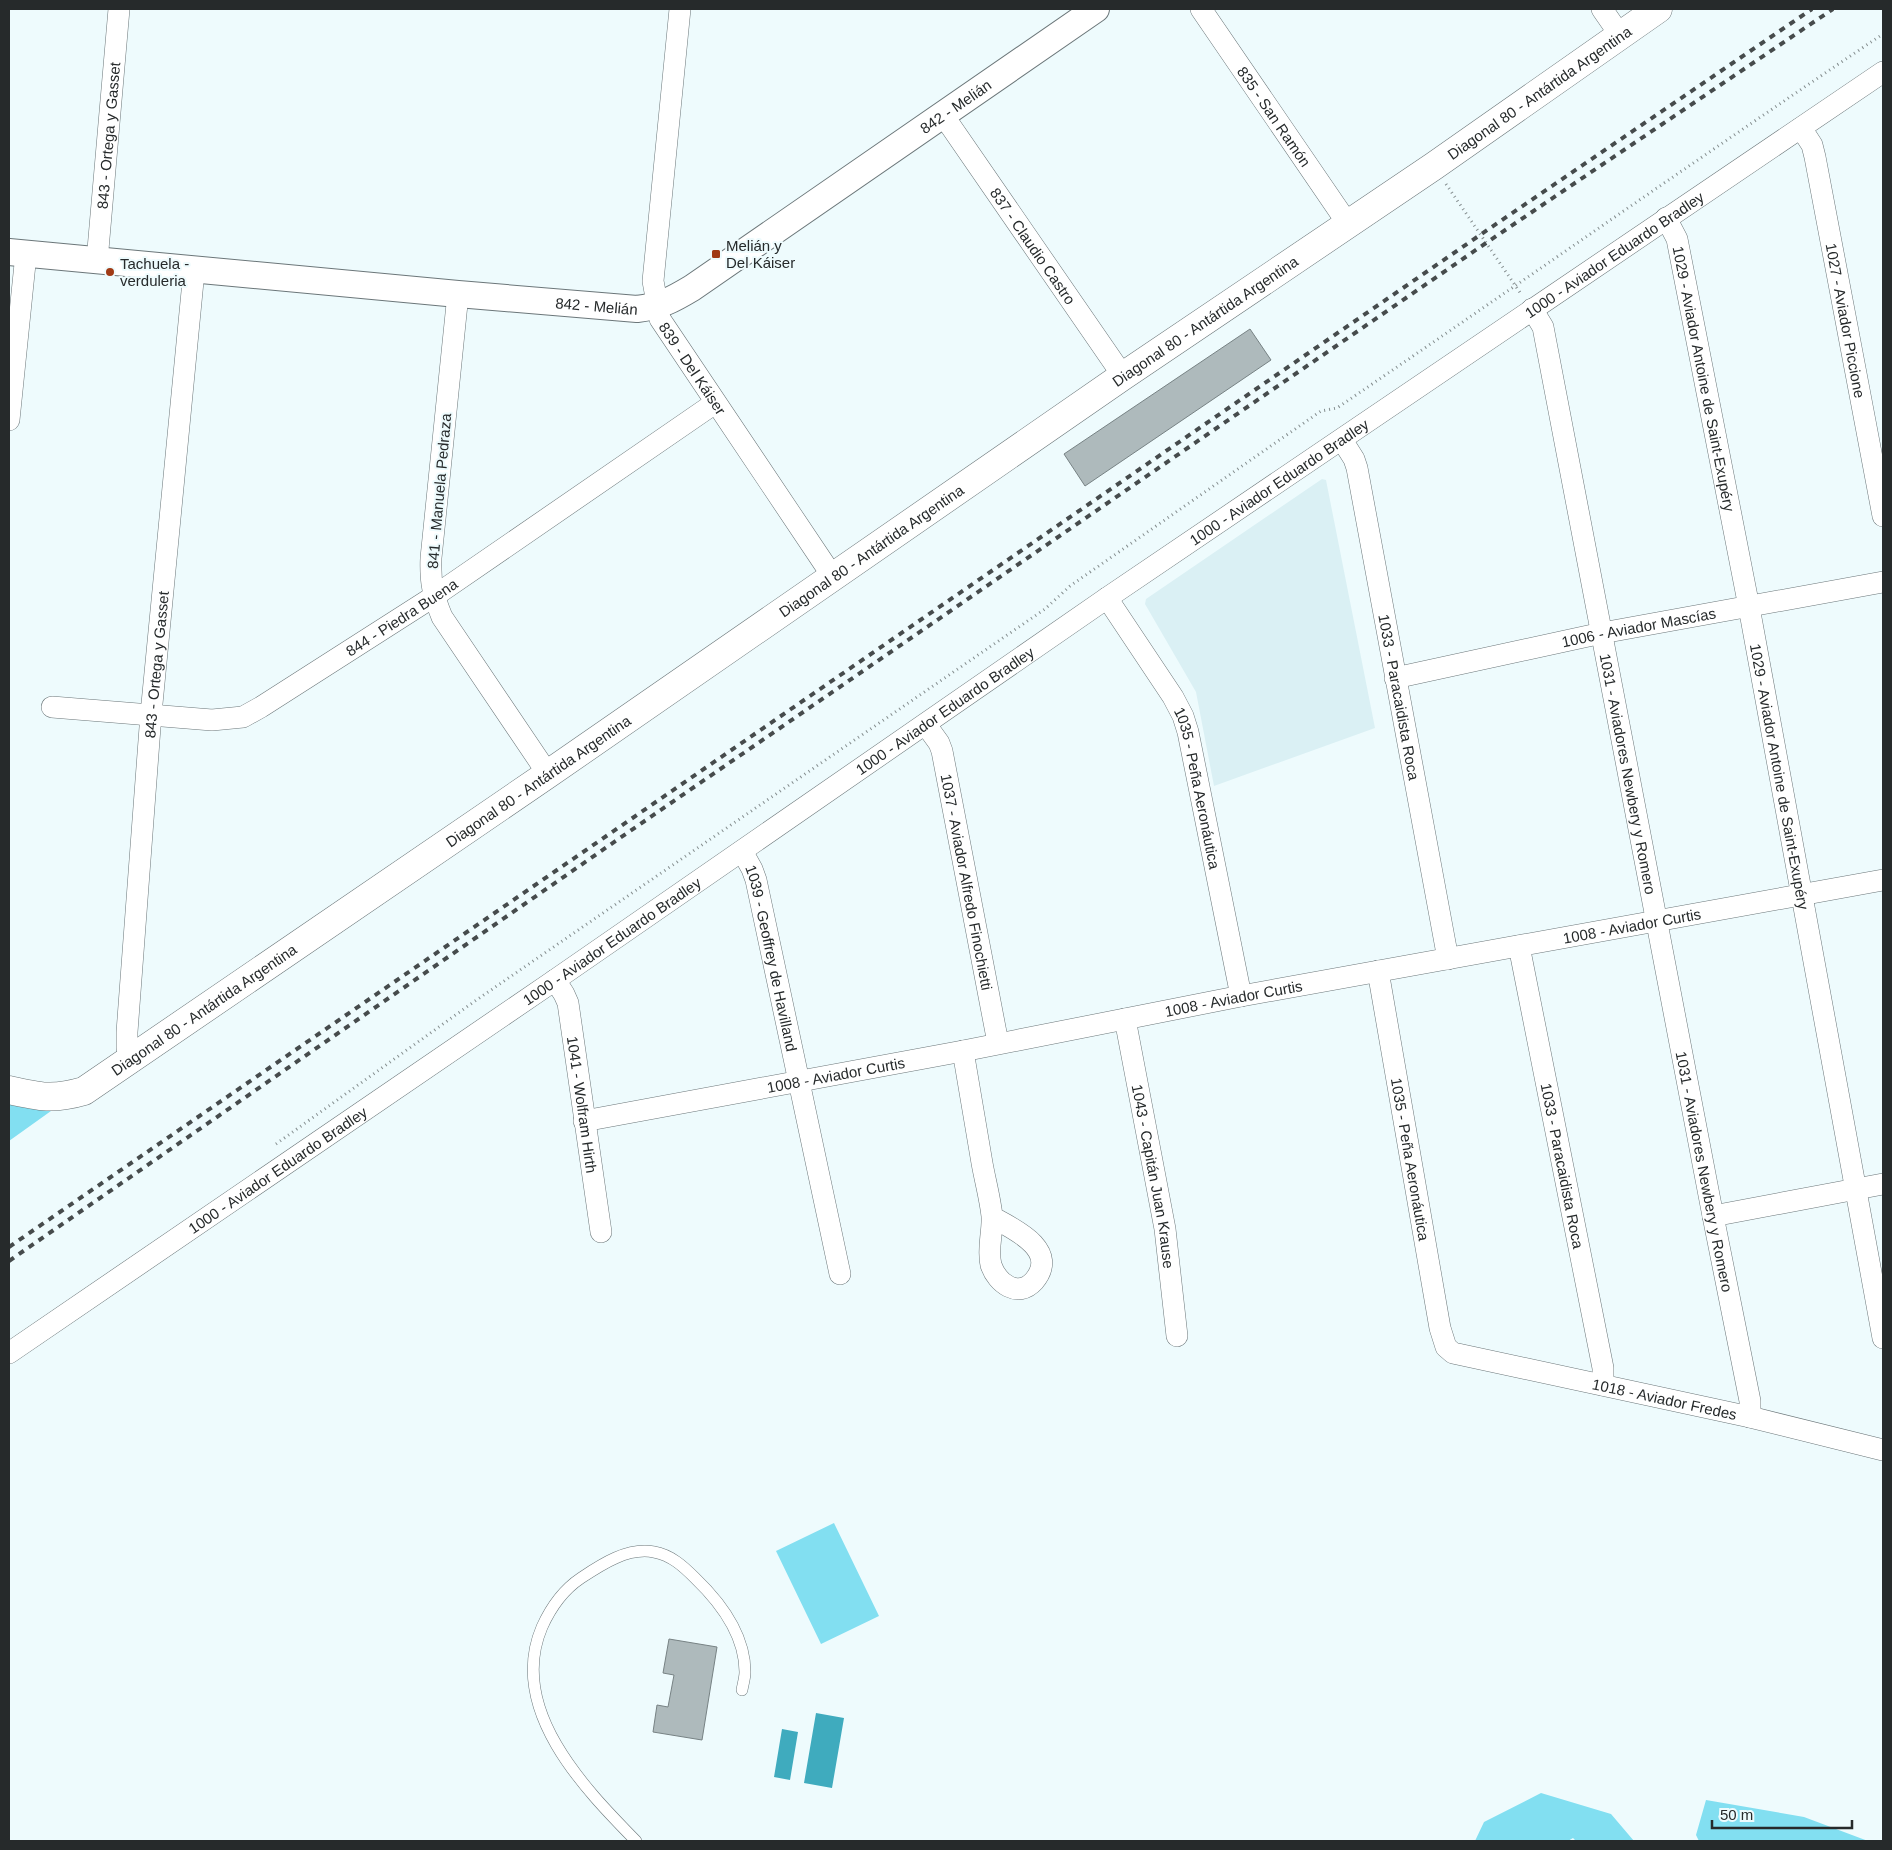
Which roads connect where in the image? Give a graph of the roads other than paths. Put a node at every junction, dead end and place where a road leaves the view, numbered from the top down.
1 (120, 9) edge
2 (680, 9) edge
3 (1096, 9) edge
4 (1201, 9) edge
5 (1602, 9) edge
6 (1658, 9) edge
7 (1620, 35) junction
8 (1883, 72) edge
9 (943, 116) junction
10 (1801, 128) junction
11 (1666, 218) junction
12 (1348, 224) junction
13 (17, 253) edge
14 (97, 261) junction
15 (194, 270) junction
16 (458, 294) junction
17 (656, 306) junction
18 (1532, 309) junction
19 (1123, 376) junction
20 (715, 402) junction
21 (9, 420) edge
22 (1876, 439) edge
23 (1342, 440) junction
24 (1883, 516) edge
25 (833, 577) junction
26 (1883, 582) edge
27 (433, 597) junction
28 (1107, 598) junction
29 (1748, 607) junction
30 (1602, 633) junction
31 (1395, 678) junction
32 (52, 707) dead end
33 (151, 714) junction
34 (926, 725) junction
35 (548, 774) junction
36 (742, 850) junction
37 (1883, 880) edge
38 (1802, 894) junction
39 (1657, 920) junction
40 (1519, 946) junction
41 (1448, 959) junction
42 (1378, 971) junction
43 (555, 980) junction
44 (1241, 996) junction
45 (1125, 1019) junction
46 (998, 1043) junction
47 (963, 1051) junction
48 (130, 1058) junction
49 (798, 1080) junction
50 (9, 1090) edge
51 (584, 1121) junction
52 (1883, 1184) edge
53 (1857, 1189) junction
54 (1713, 1216) junction
55 (992, 1217) dead end
56 (601, 1232) dead end
57 (840, 1274) dead end
58 (1177, 1336) dead end
59 (1883, 1338) edge
60 (1446, 1347) joint
61 (9, 1354) edge
62 (1603, 1385) junction
63 (1750, 1418) junction
64 (1883, 1450) edge
65 (742, 1690) dead end
66 (636, 1841) edge

1 - 14 street, 843 - Ortega y Gasset
2 - 17 street, 839 - Del Káiser
3 - 9 street, 842 - Melián
4 - 12 street, 835 - San Ramón
5 - 7 street
6 - 7 main road, Diagonal 80 - Antártida Argentina
7 - 12 main road, Diagonal 80 - Antártida Argentina
8 - 10 street, 1000 - Aviador Eduardo Bradley
9 - 17 street, 842 - Melián
9 - 19 street, 837 - Claudio Castro
10 - 11 street, 1000 - Aviador Eduardo Bradley
10 - 22 street, 1027 - Aviador Piccione
11 - 18 street, 1000 - Aviador Eduardo Bradley
11 - 29 street, 1029 - Aviador Antoine de Saint-Exupéry
12 - 19 main road, Diagonal 80 - Antártida Argentina
13 - 14 street, 842 - Melián
13 - 21 street
14 - 15 street, 842 - Melián
15 - 16 street, 842 - Melián
15 - 33 street, 843 - Ortega y Gasset
16 - 17 street, 842 - Melián
16 - 27 street, 841 - Manuela Pedraza
17 - 20 street, 839 - Del Káiser
18 - 23 street, 1000 - Aviador Eduardo Bradley
18 - 30 street, 1031 - Aviadores Newbery y Romero
19 - 25 main road, Diagonal 80 - Antártida Argentina
20 - 25 street, 839 - Del Káiser
20 - 27 street, 844 - Piedra Buena
22 - 24 street, 1027 - Aviador Piccione
23 - 28 street, 1000 - Aviador Eduardo Bradley
23 - 31 street, 1033 - Paracaidista Roca
25 - 35 main road, Diagonal 80 - Antártida Argentina
26 - 29 street, 1006 - Aviador Mascías
27 - 33 street, 844 - Piedra Buena
27 - 35 street, 841 - Manuela Pedraza
28 - 34 street, 1000 - Aviador Eduardo Bradley
28 - 44 street, 1035 - Peña Aeronáutica
29 - 30 street, 1006 - Aviador Mascías
29 - 38 street, 1029 - Aviador Antoine de Saint-Exupéry
30 - 31 street, 1006 - Aviador Mascías
30 - 39 street, 1031 - Aviadores Newbery y Romero
31 - 41 street, 1033 - Paracaidista Roca
32 - 33 street, 844 - Piedra Buena
33 - 48 street, 843 - Ortega y Gasset
34 - 36 street, 1000 - Aviador Eduardo Bradley
34 - 46 street, 1037 - Aviador Alfredo Finochietti
35 - 48 main road, Diagonal 80 - Antártida Argentina
36 - 43 street, 1000 - Aviador Eduardo Bradley
36 - 49 street, 1039 - Geoffrey de Havilland
37 - 38 street, 1008 - Aviador Curtis
38 - 39 street, 1008 - Aviador Curtis
38 - 53 street, 1029 - Aviador Antoine de Saint-Exupéry
39 - 40 street, 1008 - Aviador Curtis
39 - 54 street, 1031 - Aviadores Newbery y Romero
40 - 41 street, 1008 - Aviador Curtis
40 - 62 street, 1033 - Paracaidista Roca
41 - 42 street, 1008 - Aviador Curtis
42 - 44 street, 1008 - Aviador Curtis
42 - 60 street, 1035 - Peña Aeronáutica
43 - 51 street, 1041 - Wolfram Hirth
43 - 61 street, 1000 - Aviador Eduardo Bradley
44 - 45 street, 1008 - Aviador Curtis
45 - 46 street, 1008 - Aviador Curtis
45 - 58 street, 1043 - Capitán Juan Krause
46 - 47 street, 1008 - Aviador Curtis
47 - 49 street, 1008 - Aviador Curtis
47 - 55 street
48 - 50 main road, Diagonal 80 - Antártida Argentina
49 - 51 street, 1008 - Aviador Curtis
49 - 57 street, 1039 - Geoffrey de Havilland
51 - 56 street, 1041 - Wolfram Hirth
52 - 53 street
53 - 54 street
53 - 59 street, 1029 - Aviador Antoine de Saint-Exupéry
54 - 63 street, 1031 - Aviadores Newbery y Romero
60 - 62 street, 1018 - Aviador Fredes
62 - 63 street, 1018 - Aviador Fredes
63 - 64 street, 1018 - Aviador Fredes
65 - 66 lane

